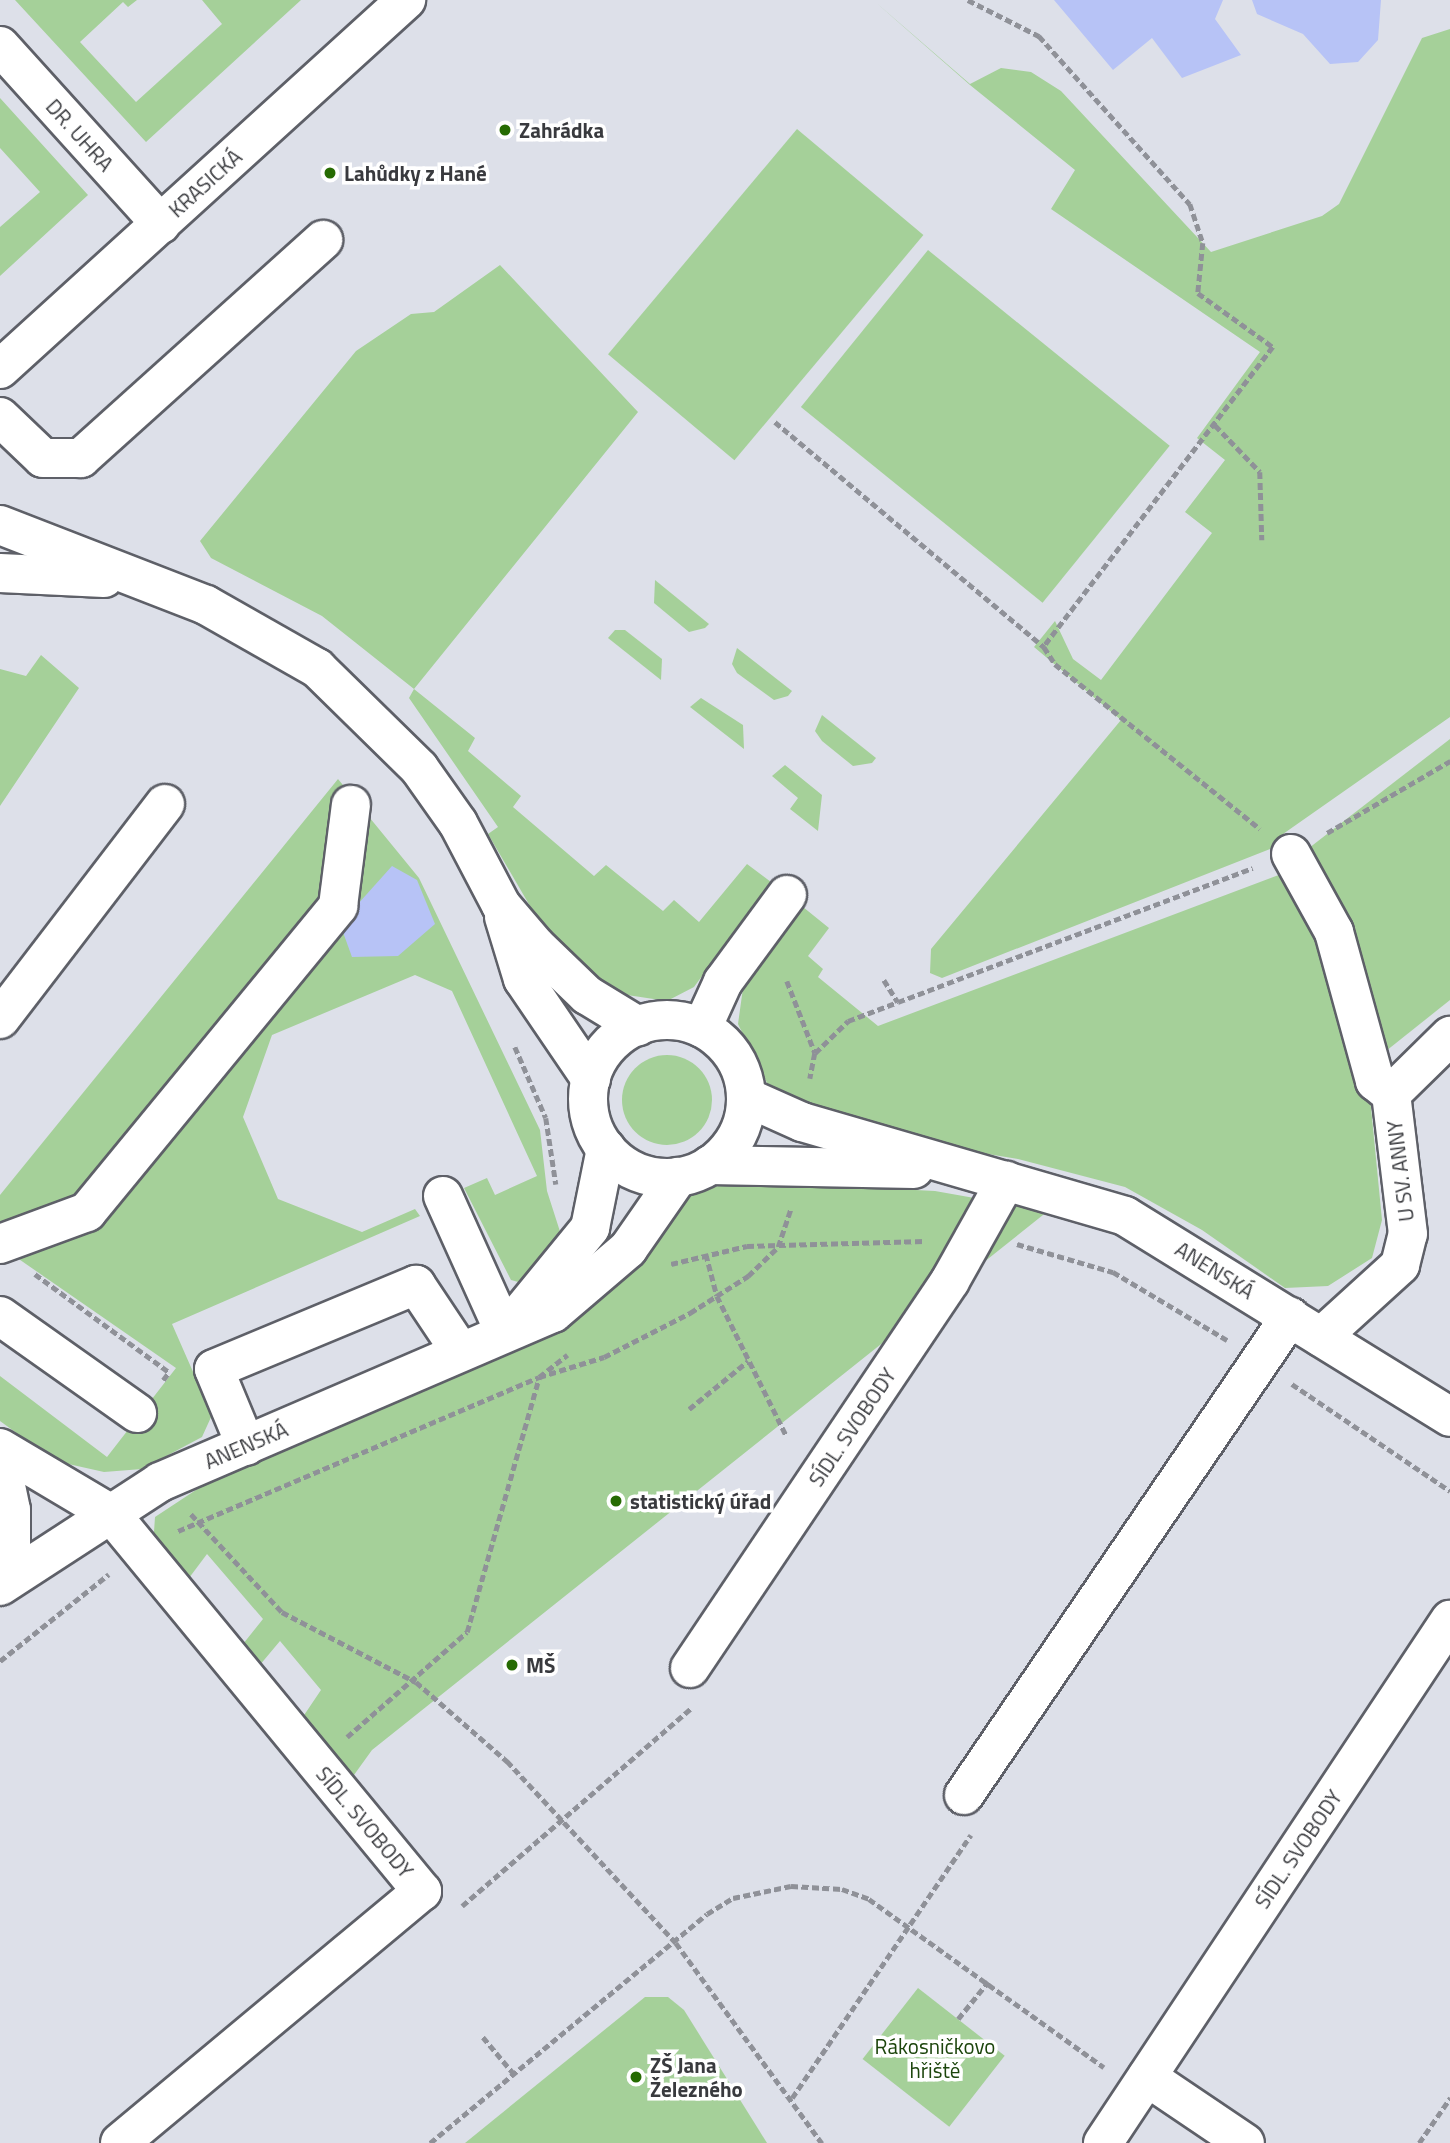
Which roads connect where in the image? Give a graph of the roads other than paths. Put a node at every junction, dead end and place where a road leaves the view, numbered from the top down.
1 (406, 0) edge
2 (0, 47) edge
3 (161, 224) junction
4 (323, 240) dead end
5 (2, 369) edge
6 (0, 417) edge
7 (0, 525) edge
8 (0, 573) edge
9 (130, 580) junction
10 (164, 804) dead end
11 (351, 806) dead end
12 (1291, 854) road end
13 (787, 895) dead end
14 (501, 905) junction
15 (0, 1019) edge
16 (638, 1026) junction
17 (702, 1028) junction
18 (1450, 1036) edge
19 (591, 1079) junction
20 (1391, 1094) junction
21 (746, 1097) junction
22 (606, 1149) junction
23 (958, 1170) junction
24 (694, 1171) junction
25 (1006, 1181) junction
26 (443, 1196) dead end
27 (11, 1255) edge
28 (0, 1315) edge
29 (1305, 1327) junction
30 (505, 1331) junction
31 (460, 1351) junction
32 (137, 1413) dead end
33 (1450, 1418) edge
34 (246, 1446) junction
35 (0, 1448) edge
36 (0, 1457) edge
37 (111, 1514) junction
38 (6, 1581) edge
39 (1450, 1620) edge
40 (693, 1685) road end
41 (964, 1796) dead end
42 (1142, 2085) junction
43 (120, 2143) edge
44 (1103, 2143) edge
45 (1245, 2143) edge

1 - 3 street, KRASICKÁ
2 - 3 street, DR. UHRA
3 - 5 street, KRASICKÁ
4 - 6 street
7 - 9 street
8 - 9 street
9 - 14 street
10 - 15 street
11 - 27 street
12 - 20 street
13 - 17 street
14 - 16 street
14 - 19 street
16 - 17 street, ANENSKÁ
16 - 19 street, ANENSKÁ
17 - 21 street, ANENSKÁ
18 - 20 street, U SV. ANNY
19 - 22 street, ANENSKÁ
20 - 29 street, U SV. ANNY
21 - 23 street, ANENSKÁ
21 - 24 street, ANENSKÁ
22 - 24 street, ANENSKÁ
22 - 30 street, ANENSKÁ
23 - 24 street, ANENSKÁ
23 - 25 street, ANENSKÁ
24 - 30 street, ANENSKÁ
25 - 29 street, ANENSKÁ
25 - 40 street, SÍDL. SVOBODY
26 - 30 street
28 - 32 street
29 - 33 street, ANENSKÁ
29 - 41 street
30 - 31 street, ANENSKÁ
31 - 34 street, ANENSKÁ
31 - 34 street
34 - 37 street, ANENSKÁ
35 - 37 street
36 - 38 street
37 - 38 street, ANENSKÁ
37 - 43 street, SÍDL. SVOBODY
39 - 42 street, SÍDL. SVOBODY
42 - 44 street, SÍDL. SVOBODY
42 - 45 street

